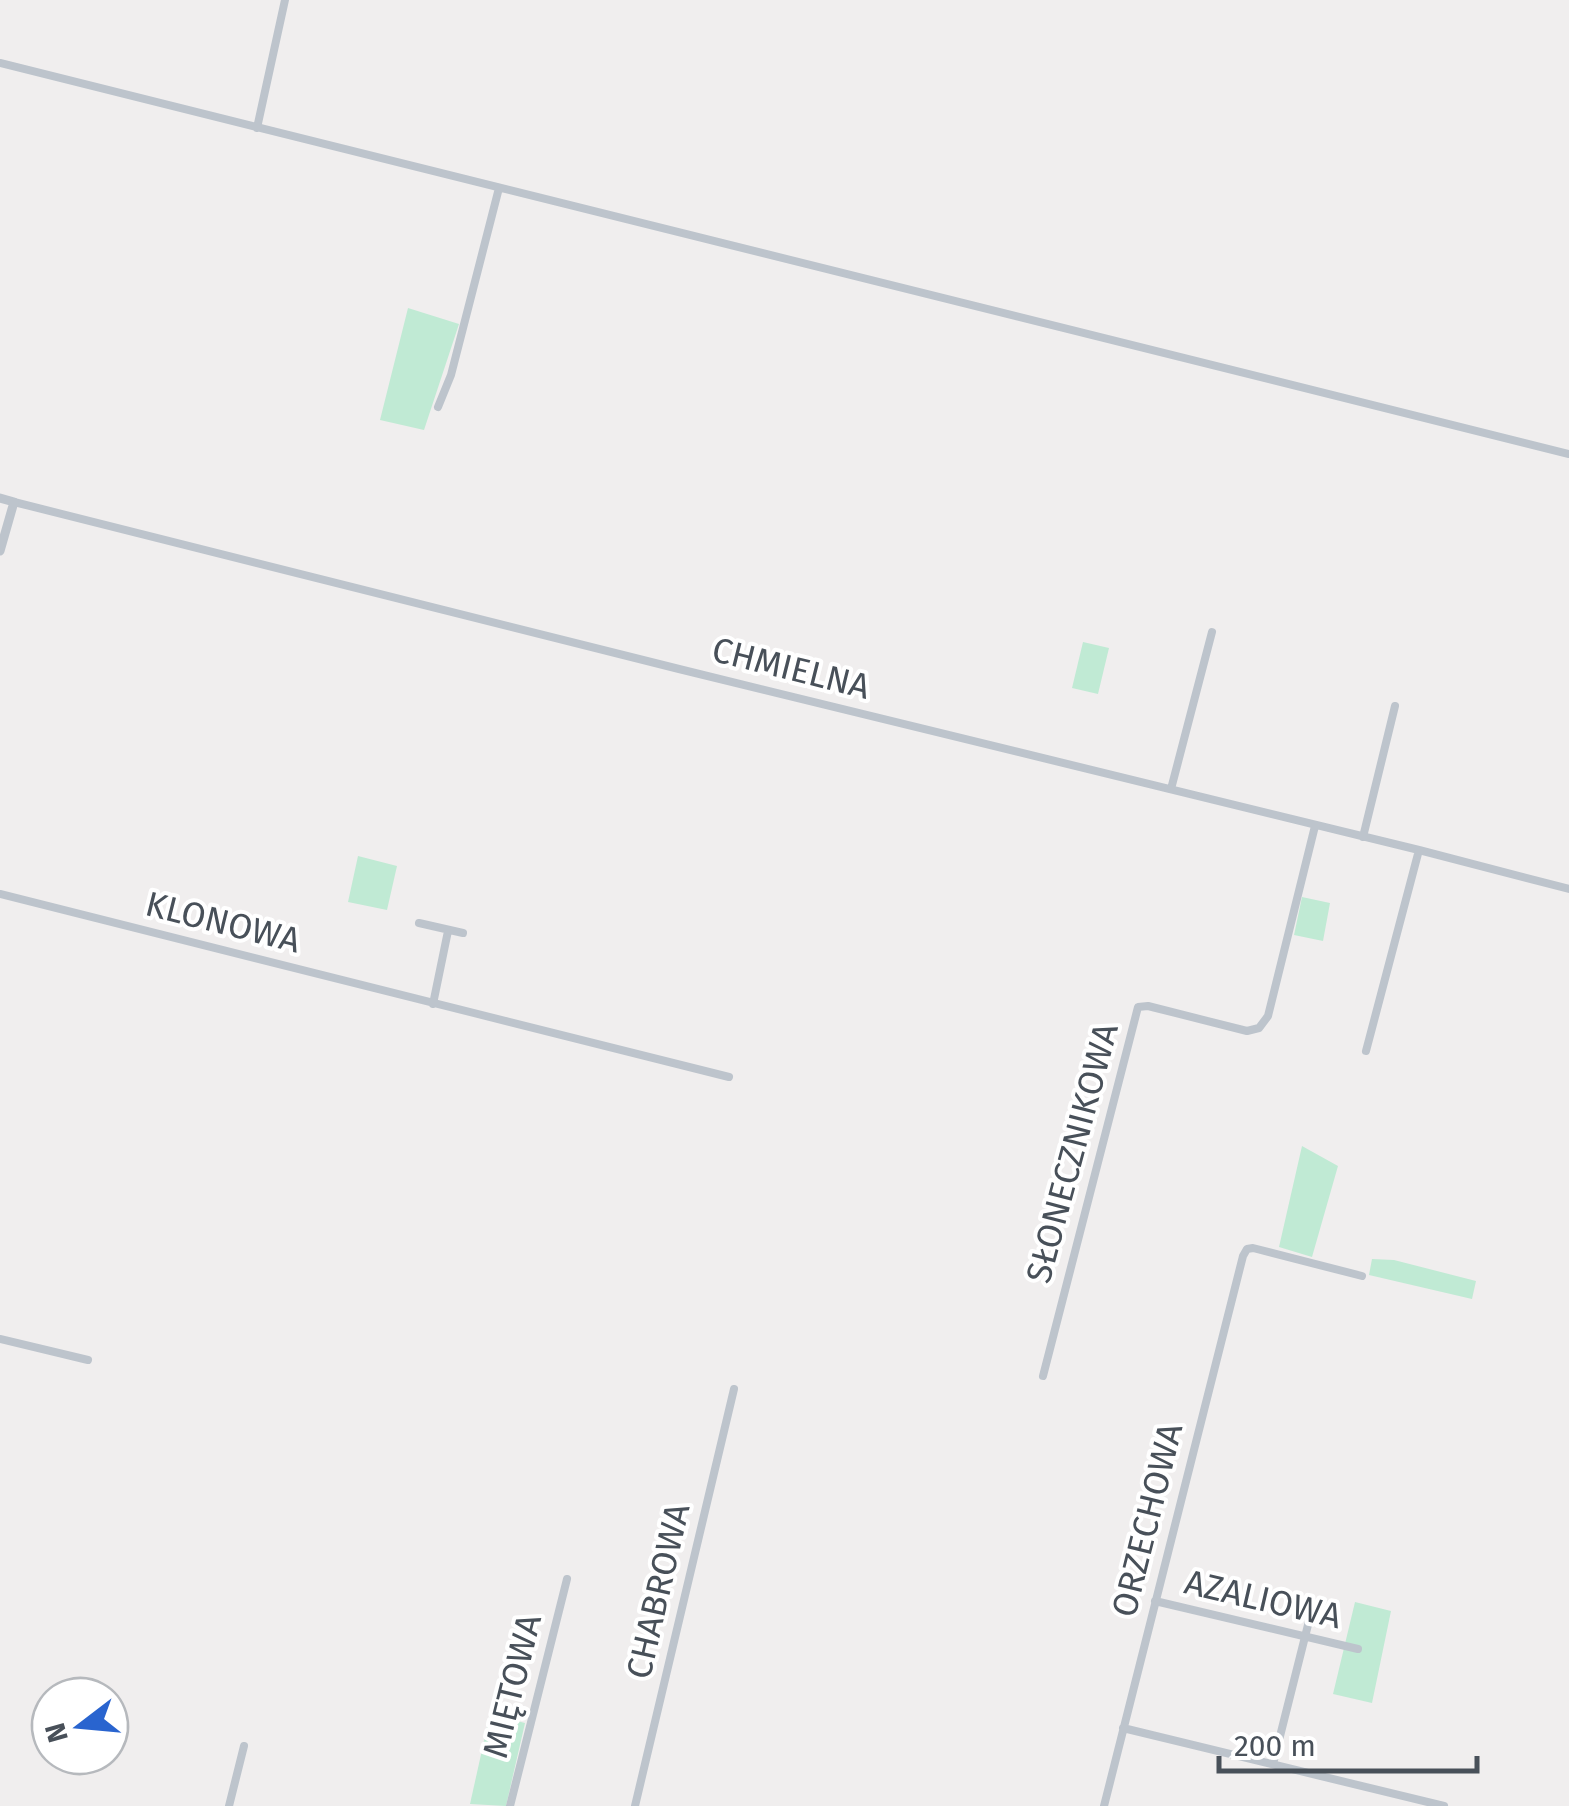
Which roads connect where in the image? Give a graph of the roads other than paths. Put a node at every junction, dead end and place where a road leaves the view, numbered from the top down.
1 (285, 0) edge
2 (0, 63) edge
3 (257, 128) junction
4 (499, 188) junction
5 (438, 407) dead end
6 (1569, 454) edge
7 (0, 498) edge
8 (14, 502) junction
9 (0, 552) edge
10 (1212, 632) dead end
11 (1395, 706) dead end
12 (1171, 789) junction
13 (1315, 826) junction
14 (1363, 837) junction
15 (1420, 850) junction
16 (1569, 889) edge
17 (0, 894) edge
18 (419, 924) dead end
19 (448, 931) junction
20 (463, 933) dead end
21 (432, 1004) junction
22 (1366, 1052) dead end
23 (729, 1077) dead end
24 (1362, 1276) dead end
25 (0, 1338) edge
26 (88, 1360) dead end
27 (1043, 1376) dead end
28 (734, 1389) dead end
29 (567, 1579) dead end
30 (1155, 1602) junction
31 (1312, 1609) dead end
32 (1304, 1636) junction
33 (1358, 1649) dead end
34 (1123, 1728) junction
35 (244, 1746) dead end
36 (1273, 1764) junction
37 (1437, 1805) edge
38 (229, 1806) edge
39 (510, 1806) edge
40 (634, 1806) edge
41 (1104, 1806) edge

1 - 3 street
2 - 3 street
3 - 4 street
4 - 5 street
4 - 6 street
7 - 8 street, CHMIELNA
8 - 9 street
8 - 12 street, CHMIELNA
10 - 12 street
11 - 14 street
12 - 13 street, CHMIELNA
13 - 14 street, CHMIELNA
13 - 27 street, SŁONECZNIKOWA
14 - 15 street, CHMIELNA
15 - 16 street, CHMIELNA
15 - 22 street
17 - 21 street, KLONOWA
18 - 19 street
19 - 20 street
19 - 21 street
21 - 23 street, KLONOWA
24 - 30 street, ORZECHOWA
25 - 26 street
28 - 40 street, CHABROWA
29 - 39 street, MIĘTOWA
30 - 32 street, AZALIOWA
30 - 34 street, ORZECHOWA
31 - 32 street
32 - 33 street, AZALIOWA
32 - 36 street
34 - 36 street
34 - 41 street, ORZECHOWA
35 - 38 street
36 - 37 street

